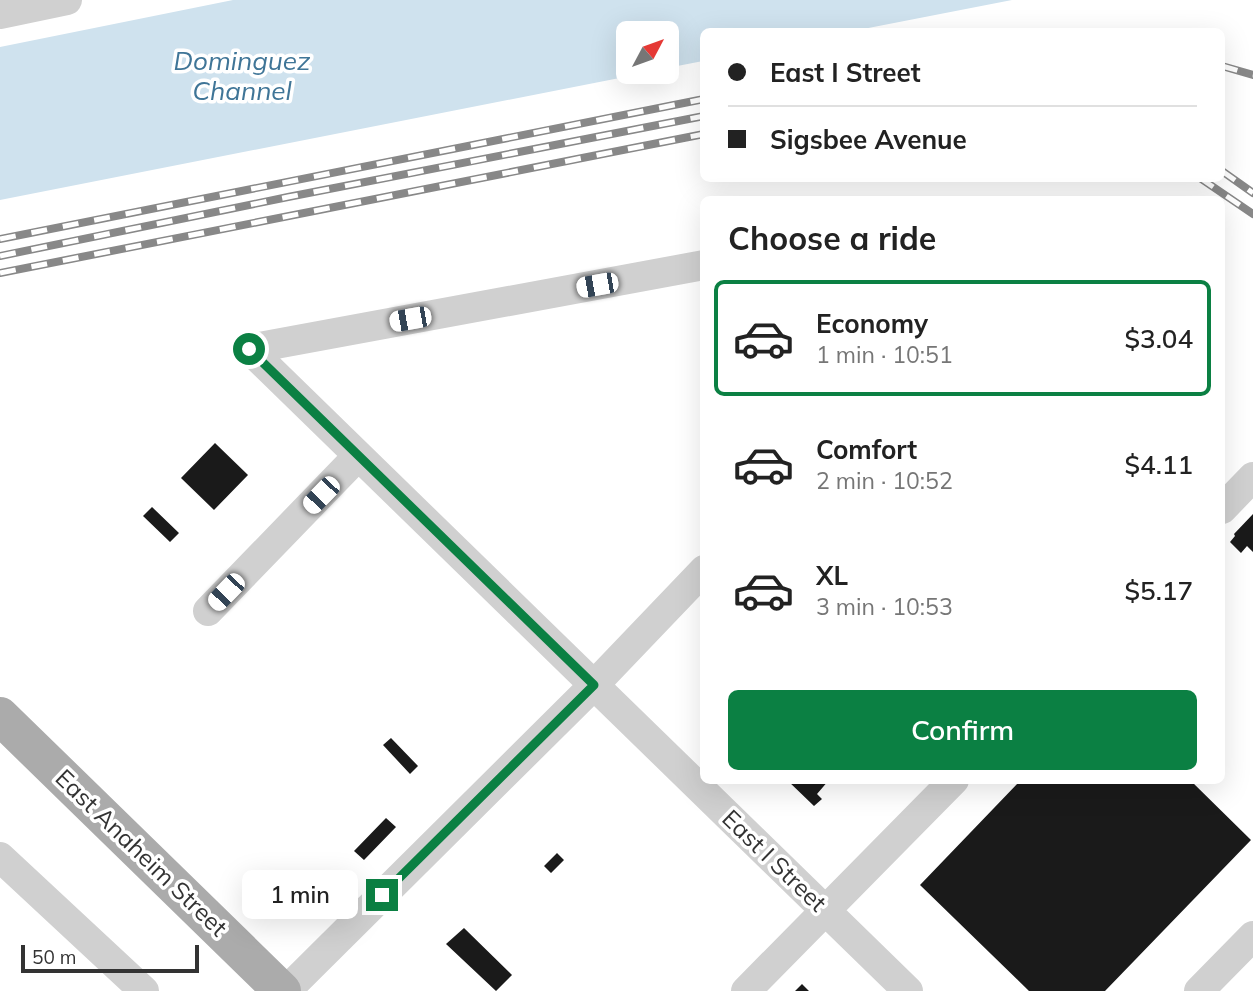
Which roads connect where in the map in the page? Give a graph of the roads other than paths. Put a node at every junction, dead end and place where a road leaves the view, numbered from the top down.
1 (67, 0) edge
2 (0, 14) edge
3 (700, 266) edge
4 (358, 456) junction
5 (1253, 477) edge
6 (1225, 506) edge
7 (700, 574) edge
8 (208, 611) dead end
9 (594, 685) junction
10 (0, 716) edge
11 (950, 784) edge
12 (0, 857) edge
13 (825, 911) junction
14 (1253, 936) edge
15 (144, 991) edge
16 (284, 991) edge
17 (746, 991) edge
18 (908, 991) edge
19 (1199, 991) edge

1 - 2 street
3 - 4 street, East I Street
4 - 8 street
4 - 9 street, East I Street
5 - 6 street
7 - 9 street
9 - 13 street, East I Street
9 - 16 street
10 - 16 main road, East Anaheim Street
11 - 13 street
12 - 15 street
13 - 17 street
13 - 18 street, East I Street
14 - 19 street

